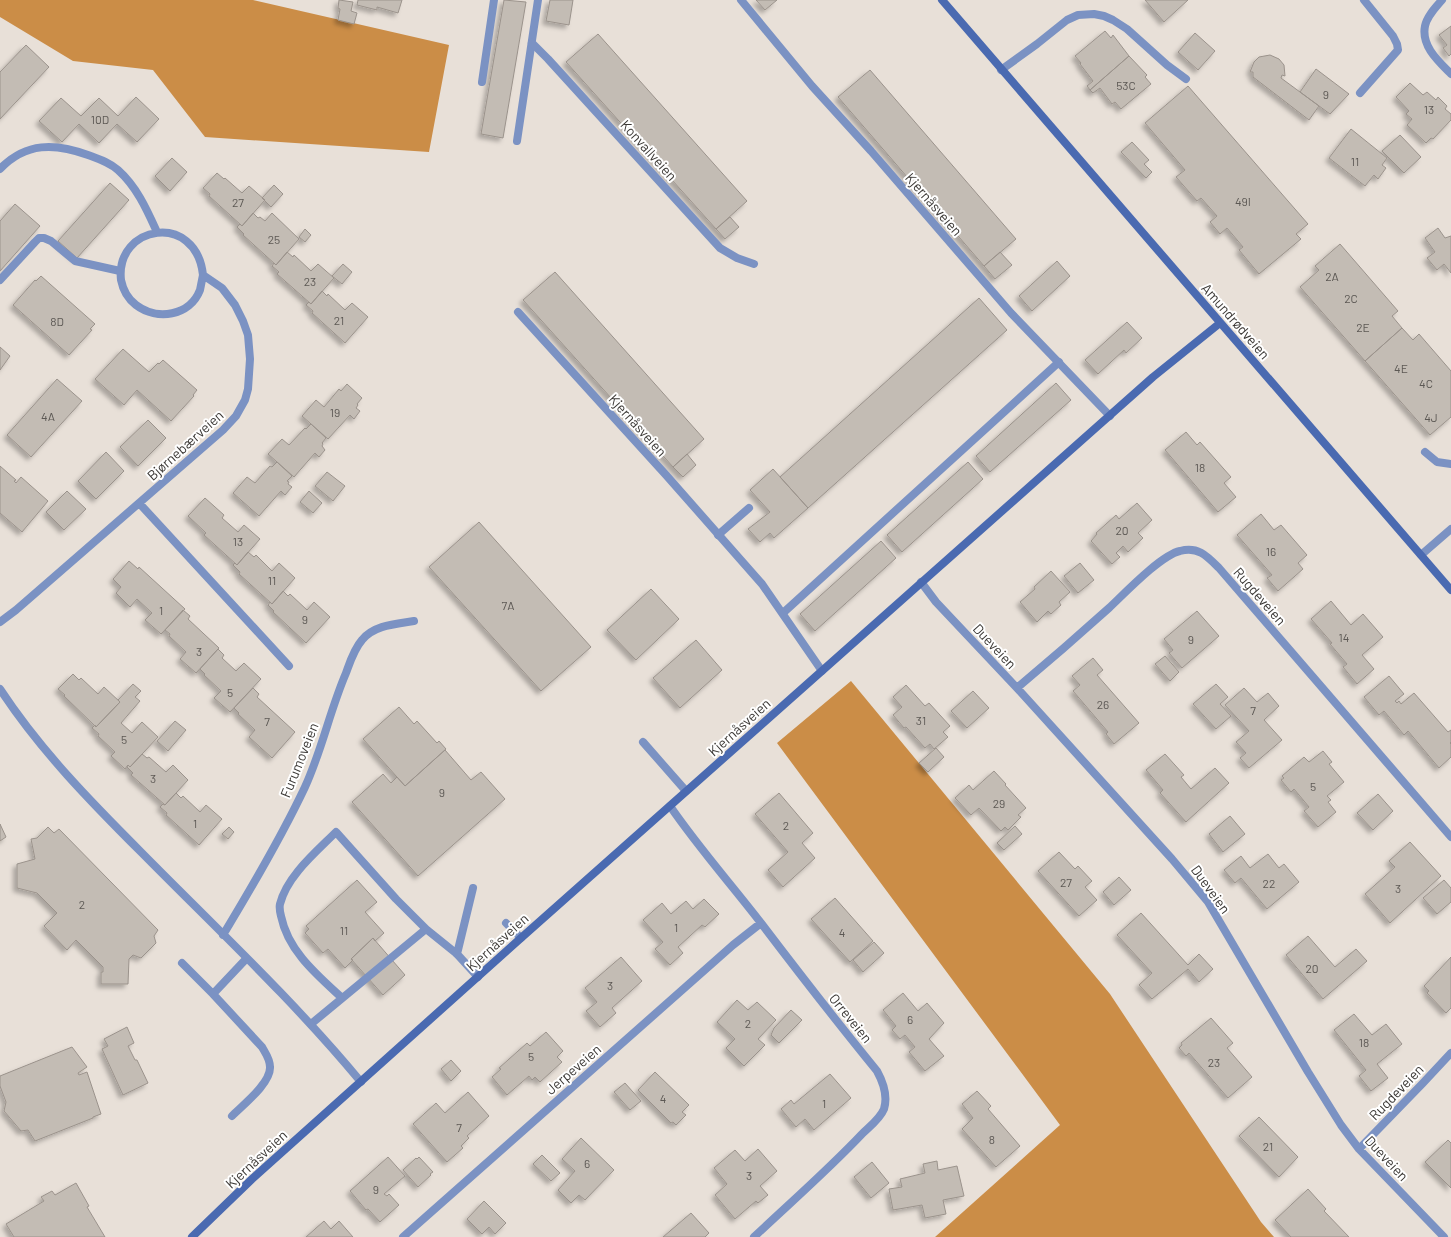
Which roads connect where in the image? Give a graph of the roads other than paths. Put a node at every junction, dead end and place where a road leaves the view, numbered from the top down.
1 (494, 0) edge
2 (538, 0) edge
3 (741, 0) edge
4 (942, 0) edge
5 (1364, 0) edge
6 (1442, 0) edge
7 (532, 43) junction
8 (1001, 70) junction
9 (1451, 74) edge
10 (1186, 79) dead end
11 (482, 82) dead end
12 (1360, 93) dead end
13 (517, 141) dead end
14 (0, 169) edge
15 (157, 232) junction
16 (754, 264) dead end
17 (120, 271) junction
18 (203, 275) junction
19 (0, 280) edge
20 (518, 312) dead end
21 (1220, 323) junction
22 (1059, 362) junction
23 (1110, 416) junction
24 (1425, 452) dead end
25 (1451, 464) edge
26 (139, 503) junction
27 (749, 508) dead end
28 (1451, 529) edge
29 (718, 535) junction
30 (1421, 555) junction
31 (921, 582) junction
32 (1451, 590) edge
33 (783, 613) junction
34 (414, 621) dead end
35 (0, 622) edge
36 (289, 666) dead end
37 (822, 671) junction
38 (1017, 688) junction
39 (0, 689) edge
40 (643, 742) dead end
41 (686, 791) junction
42 (670, 806) junction
43 (1451, 837) edge
44 (473, 888) dead end
45 (506, 923) dead end
46 (761, 923) junction
47 (426, 929) junction
48 (222, 935) junction
49 (520, 938) junction
50 (457, 954) junction
51 (246, 959) junction
52 (182, 963) dead end
53 (478, 977) junction
54 (213, 994) junction
55 (342, 998) junction
56 (310, 1024) junction
57 (1451, 1053) edge
58 (361, 1082) junction
59 (232, 1116) dead end
60 (1359, 1149) junction
61 (194, 1236) edge
62 (403, 1237) edge
63 (754, 1237) edge
64 (1444, 1237) edge

1 - 11 street
2 - 7 street
3 - 22 street, Kjernåsveien
4 - 8 main road, Amundrødveien
5 - 12 street
6 - 9 street
7 - 13 street
7 - 16 street, Konvallveien
8 - 10 street
8 - 21 main road, Amundrødveien
14 - 15 street
15 - 17 street
15 - 18 street
17 - 18 street
17 - 19 street
18 - 26 street, Bjørnebærveien
20 - 29 street, Kjernåsveien
21 - 23 main road, Kjernåsveien
21 - 30 main road, Amundrødveien
22 - 23 street, Kjernåsveien
22 - 33 street
23 - 31 main road, Kjernåsveien
24 - 25 street
26 - 35 street, Bjørnebærveien
26 - 36 street
27 - 29 street
28 - 30 street
29 - 33 street, Kjernåsveien
30 - 32 main road, Amundrødveien
31 - 37 main road, Kjernåsveien
31 - 38 street, Dueveien
33 - 37 street, Kjernåsveien
34 - 48 street, Furumoveien
37 - 41 main road, Kjernåsveien
38 - 43 street, Rugdeveien
38 - 60 street, Dueveien
39 - 48 street
40 - 41 street
41 - 42 main road, Kjernåsveien
42 - 46 street, Orreveien
42 - 49 main road, Kjernåsveien
44 - 50 street
45 - 49 street
46 - 62 street, Jerpeveien
46 - 63 street, Orreveien
47 - 50 street
47 - 55 street
47 - 55 street
48 - 51 street
49 - 53 main road, Kjernåsveien
50 - 53 street
51 - 54 street
51 - 56 street
52 - 54 street
53 - 58 main road, Kjernåsveien
54 - 59 street
55 - 56 street
56 - 58 street
57 - 60 street, Rugdeveien
58 - 61 main road, Kjernåsveien
60 - 64 street, Dueveien

